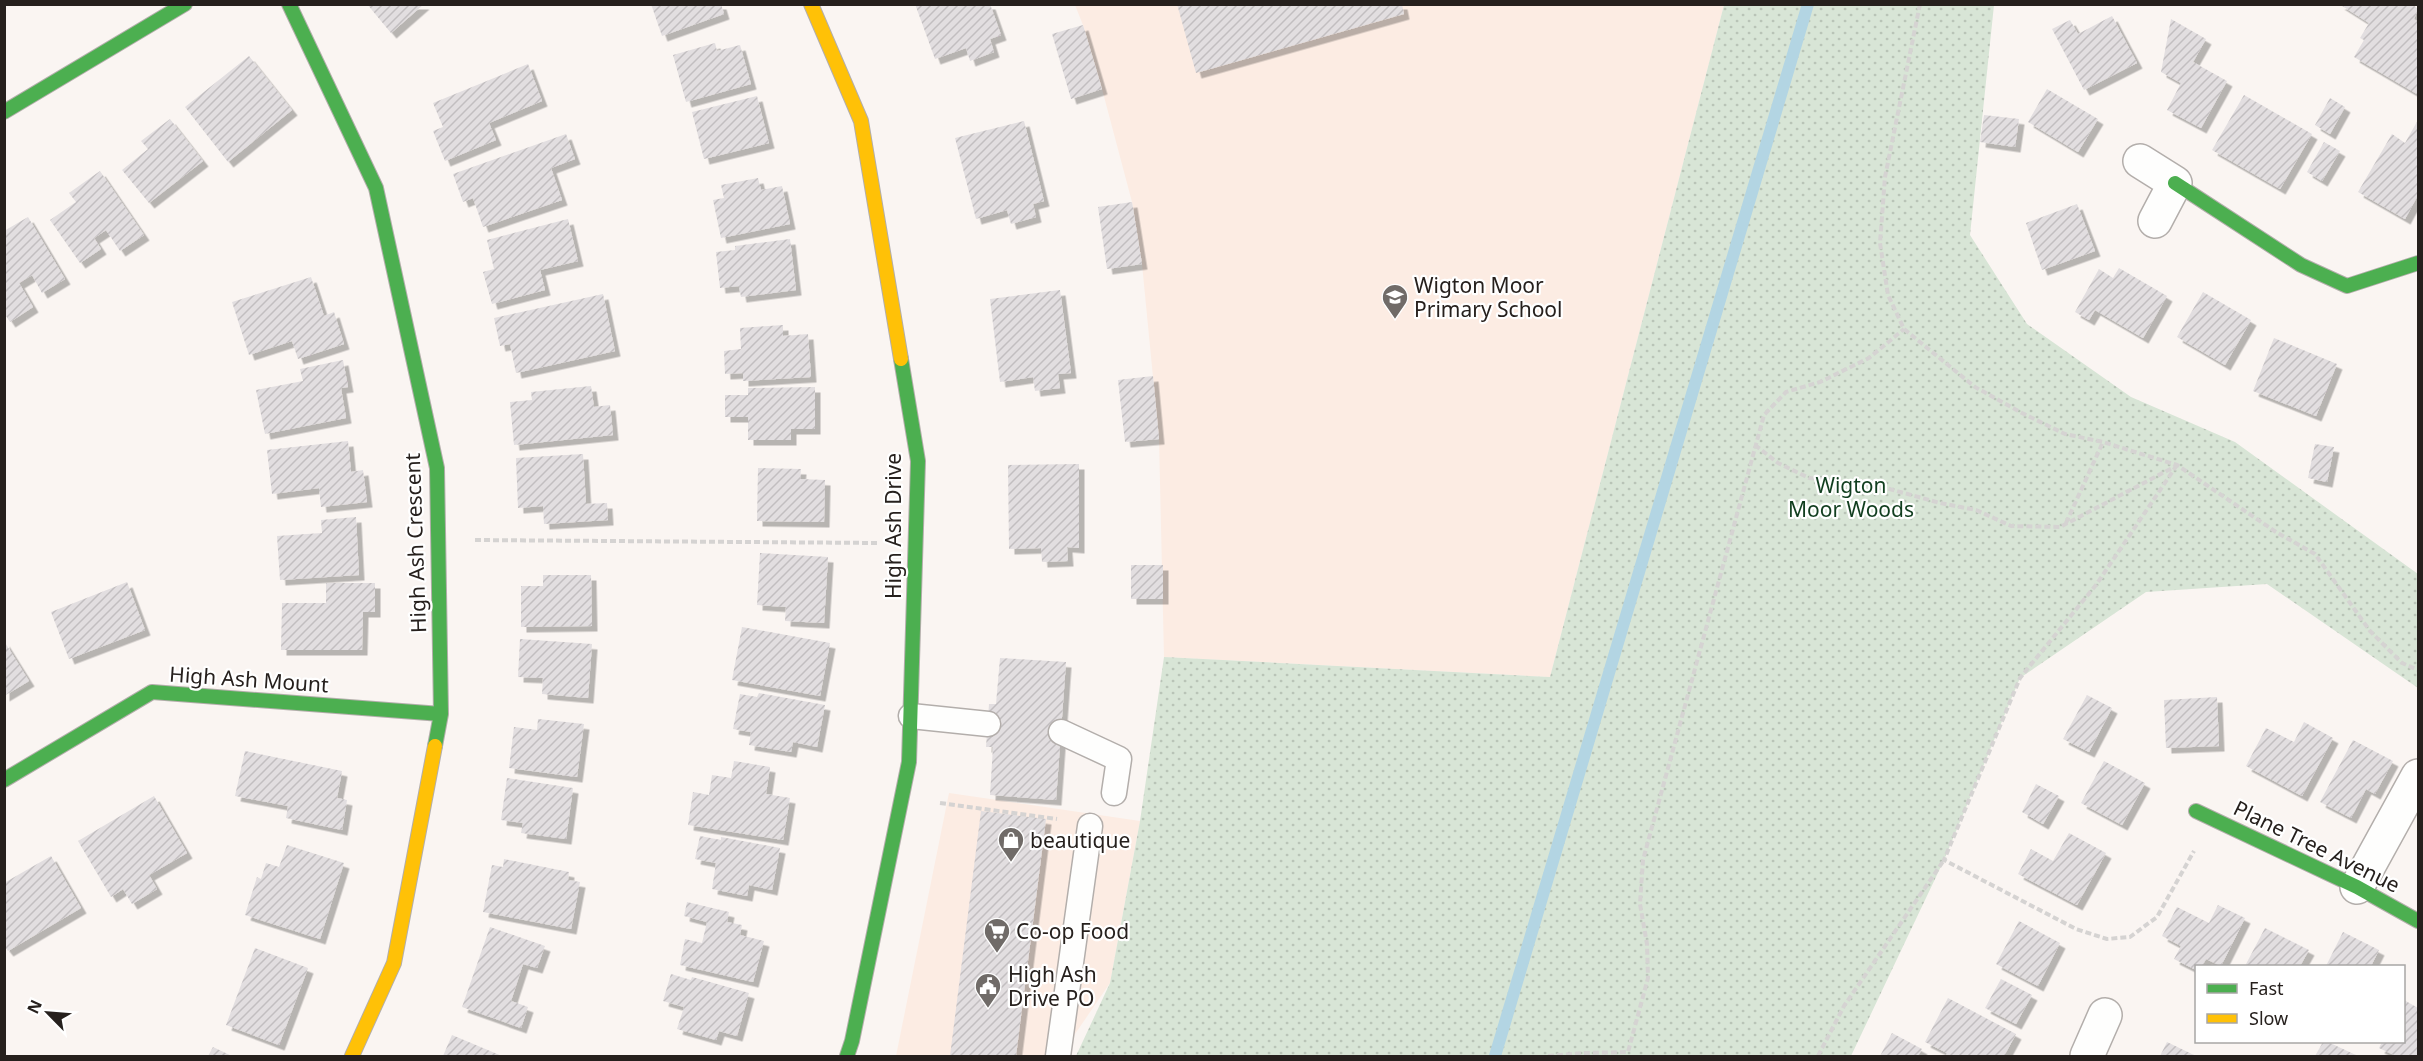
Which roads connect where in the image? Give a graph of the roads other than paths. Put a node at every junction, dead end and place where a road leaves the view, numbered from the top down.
1 (184, 4) edge
2 (289, 4) edge
3 (810, 4) edge
4 (4, 112) edge
5 (2140, 161) dead end
6 (2175, 183) junction
7 (2154, 221) dead end
8 (2418, 263) edge
9 (441, 714) junction
10 (911, 716) junction
11 (988, 724) dead end
12 (1061, 732) dead end
13 (2418, 776) edge
14 (4, 780) edge
15 (1114, 794) dead end
16 (2196, 811) dead end
17 (1090, 826) road end
18 (2357, 887) junction
19 (2418, 921) edge
20 (2105, 1015) dead end
21 (352, 1056) edge
22 (847, 1056) edge
23 (1058, 1056) edge
24 (2087, 1056) edge

1 - 4 street
2 - 9 street, High Ash Crescent
3 - 10 street, High Ash Drive
5 - 6 street
6 - 7 street
6 - 8 street
9 - 14 street, High Ash Mount
9 - 21 street, High Ash Crescent
10 - 11 lane
10 - 22 street, High Ash Drive
12 - 15 lane
13 - 18 street
16 - 18 street, Plane Tree Avenue
17 - 23 lane
18 - 19 street, Plane Tree Avenue
20 - 24 street

